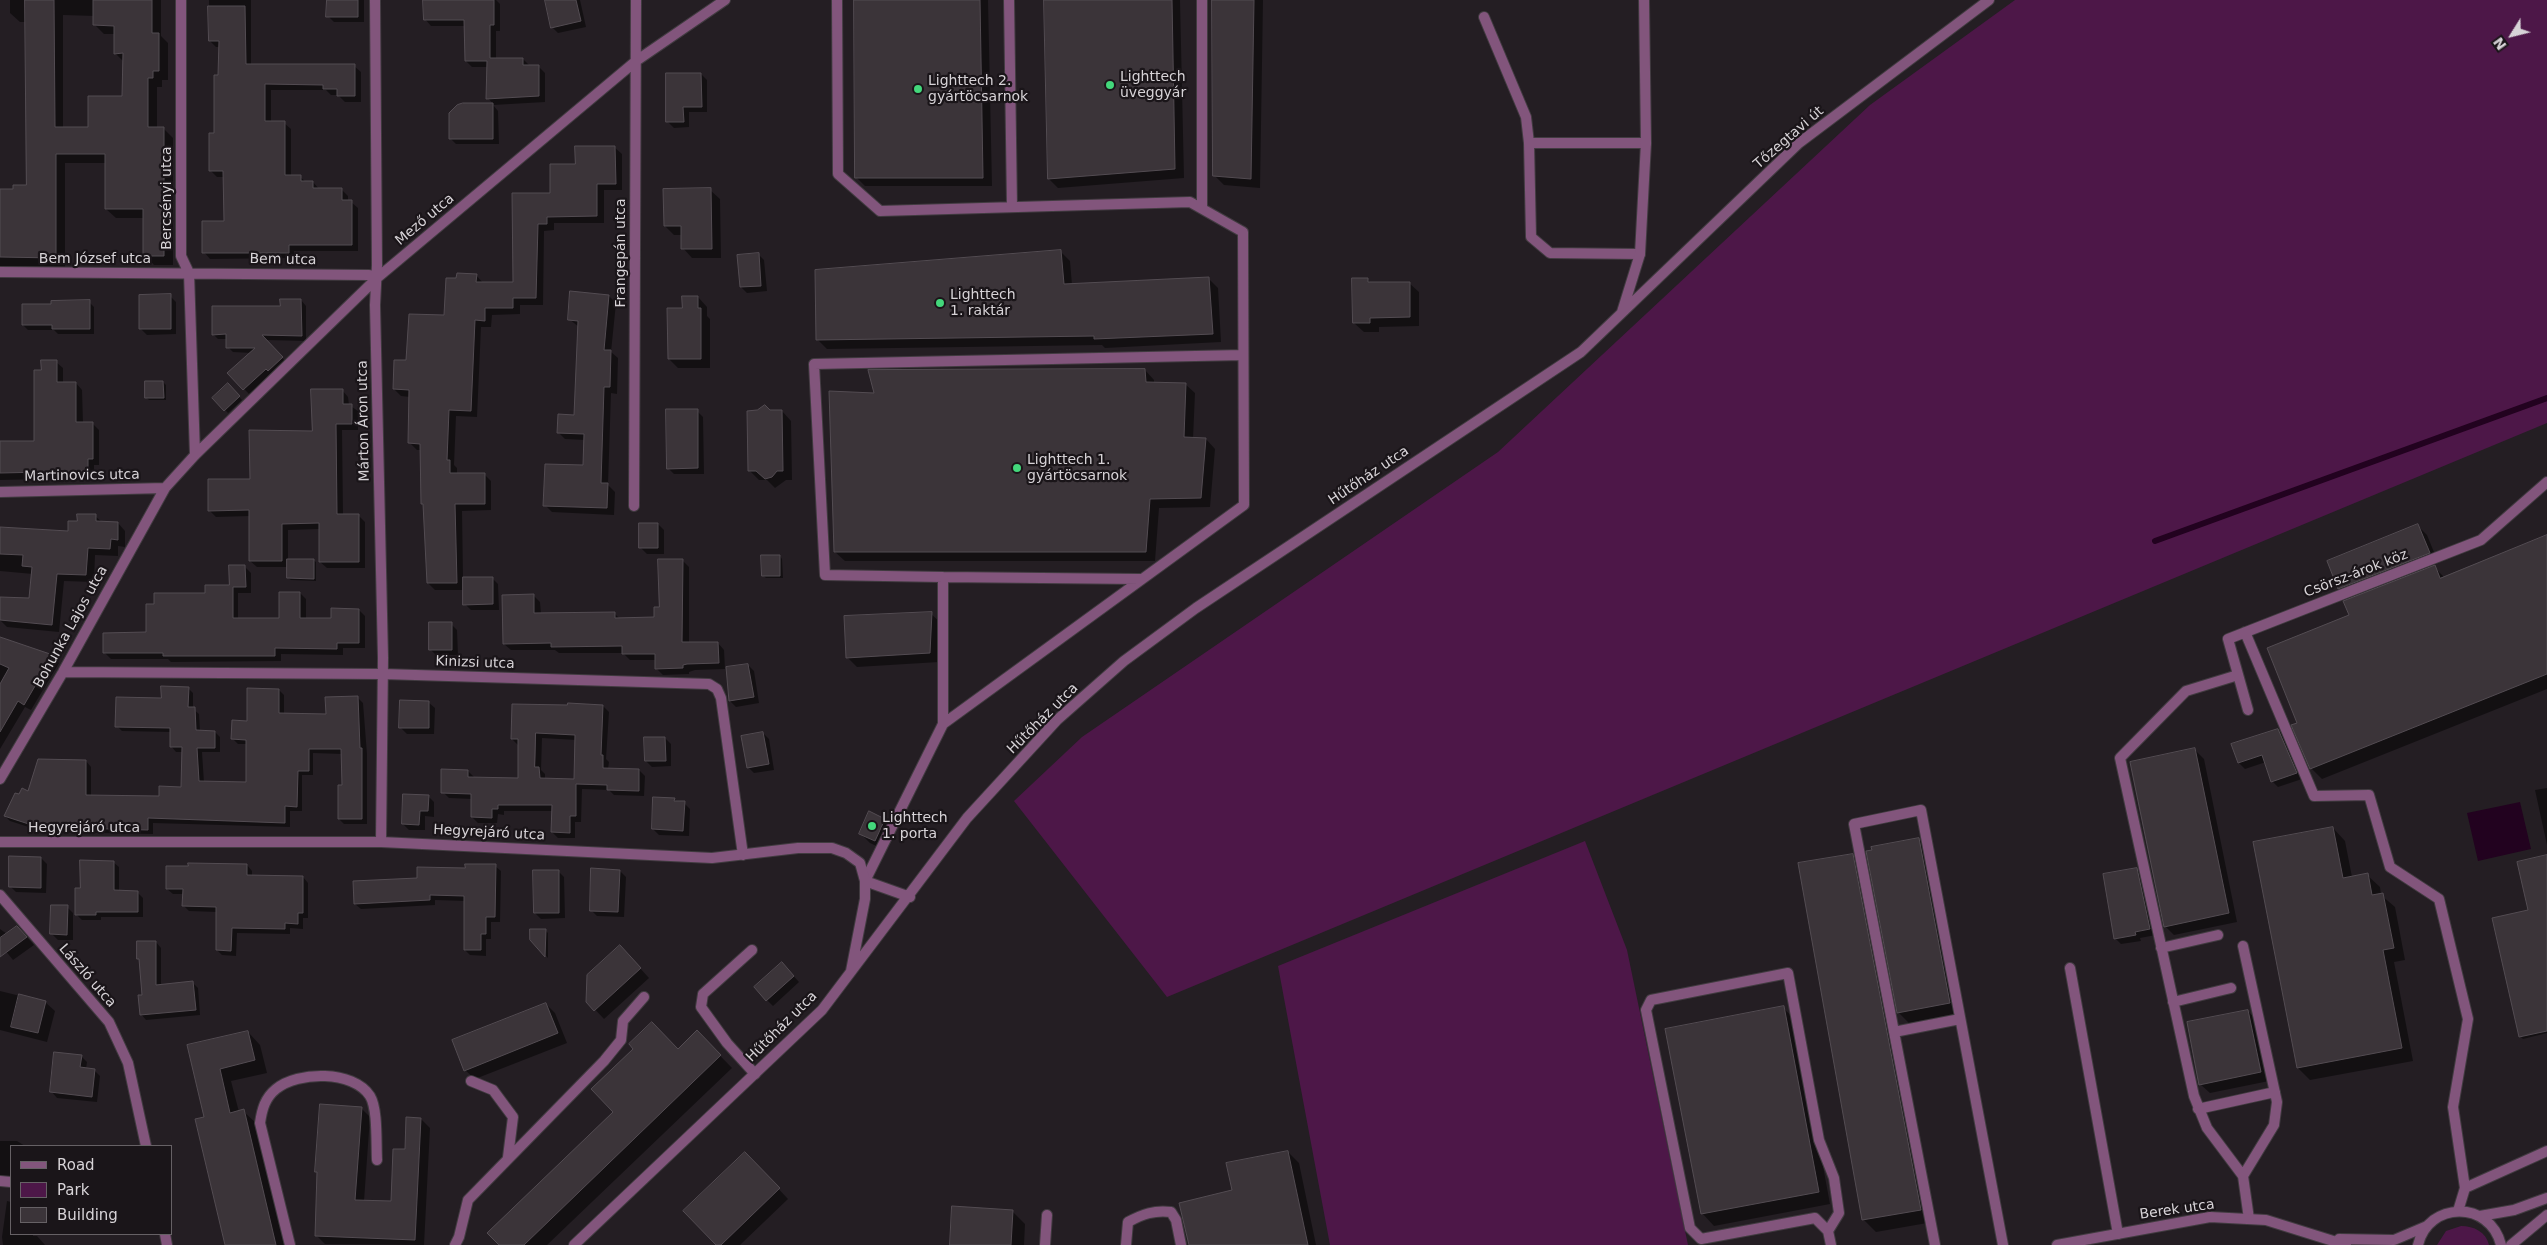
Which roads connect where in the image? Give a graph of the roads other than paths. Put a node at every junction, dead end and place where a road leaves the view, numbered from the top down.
1 (181, 0) edge
2 (375, 0) edge
3 (636, 0) edge
4 (725, 0) edge
5 (836, 0) edge
6 (1009, 0) edge
7 (1202, 0) edge
8 (1644, 0) edge
9 (1989, 0) edge
10 (1484, 17) dead end
11 (636, 61) junction
12 (1529, 143) junction
13 (1646, 144) junction
14 (1012, 207) junction
15 (1202, 208) junction
16 (1640, 254) junction
17 (0, 272) edge
18 (189, 273) junction
19 (377, 278) junction
20 (1622, 313) junction
21 (1244, 355) junction
22 (195, 455) junction
23 (2547, 482) edge
24 (164, 488) junction
25 (0, 492) edge
26 (634, 506) dead end
27 (943, 577) junction
28 (1140, 579) junction
29 (2245, 632) junction
30 (63, 672) junction
31 (383, 674) junction
32 (2238, 675) junction
33 (2248, 710) dead end
34 (943, 724) junction
35 (0, 779) edge
36 (0, 842) edge
37 (381, 842) junction
38 (743, 854) junction
39 (865, 881) junction
40 (0, 895) edge
41 (910, 897) junction
42 (2218, 935) dead end
43 (2243, 946) dead end
44 (2161, 948) junction
45 (752, 950) dead end
46 (2070, 968) dead end
47 (850, 974) junction
48 (2231, 988) dead end
49 (644, 997) dead end
50 (2173, 1002) junction
51 (1960, 1019) junction
52 (1894, 1032) junction
53 (755, 1074) junction
54 (472, 1081) dead end
55 (2275, 1092) junction
56 (2198, 1109) junction
57 (146, 1145) edge
58 (2547, 1151) edge
59 (508, 1157) junction
60 (377, 1160) dead end
61 (2242, 1176) junction
62 (2466, 1188) junction
63 (2547, 1198) edge
64 (2458, 1211) junction
65 (1047, 1215) dead end
66 (2547, 1215) edge
67 (2480, 1216) junction
68 (2249, 1219) junction
69 (2427, 1226) junction
70 (1828, 1231) junction
71 (2113, 1238) edge
72 (2331, 1239) junction
73 (290, 1245) edge
74 (455, 1245) edge
75 (574, 1245) edge
76 (1045, 1245) edge
77 (1126, 1245) edge
78 (1181, 1245) edge
79 (1831, 1245) edge
80 (1935, 1245) edge
81 (2003, 1245) edge
82 (2057, 1245) edge
83 (2346, 1245) edge
84 (2418, 1245) edge
85 (2501, 1245) edge
86 (2511, 1245) edge

1 - 18 street, Bercsényi utca
2 - 19 street, Márton Áron utca
3 - 11 street, Frangepán utca
4 - 11 street, Mező utca
5 - 14 street
6 - 14 street
7 - 15 street
8 - 13 street
9 - 20 street, Tőzegtavi út
10 - 12 street
11 - 19 street, Mező utca
11 - 26 street, Frangepán utca
12 - 13 street
12 - 16 street
13 - 16 street
14 - 15 street
15 - 21 street
16 - 20 street
17 - 18 street, Bem József utca
18 - 19 street, Bem utca
18 - 22 street, Bercsényi utca
19 - 22 street, Mező utca
19 - 31 street, Márton Áron utca
20 - 41 street, Hűtőház utca
21 - 27 street
21 - 28 street
22 - 24 street, Mező utca
23 - 29 street, Csörsz-árok köz
24 - 25 street, Martinovics utca
24 - 30 street, Bohunka Lajos utca
27 - 28 street
27 - 34 street
28 - 34 street
29 - 32 street, Csörsz-árok köz
29 - 62 street
30 - 31 street, Kinizsi utca
30 - 35 street, Bohunka Lajos utca
31 - 37 street, Márton Áron utca
31 - 38 street, Kinizsi utca
32 - 33 street, Csörsz-árok köz
32 - 44 street
34 - 39 street
36 - 37 street, Hegyrejáró utca
37 - 38 street, Hegyrejáró utca
38 - 39 street, Hegyrejáró utca
39 - 41 street
39 - 47 street, Hegyrejáró utca
40 - 57 street, László utca
41 - 47 street, Hűtőház utca
42 - 44 street
43 - 55 street
44 - 50 street
45 - 53 street
46 - 71 street
47 - 53 street, Hűtőház utca
48 - 50 street
49 - 59 street
50 - 56 street
51 - 52 street
51 - 52 street
51 - 81 street
52 - 80 street
53 - 75 street, Hűtőház utca
54 - 59 street
55 - 56 street
55 - 61 street
56 - 61 street
58 - 62 street
59 - 74 street
60 - 73 street
61 - 68 street
62 - 64 street
63 - 67 street
64 - 67 street
64 - 69 street, Berek utca
65 - 76 street
66 - 86 street
67 - 85 street
68 - 71 street, Berek utca
68 - 72 street, Berek utca
69 - 72 street, Berek utca
69 - 84 street
70 - 70 street
70 - 79 street
71 - 82 street, Berek utca
72 - 83 street, Berek utca
77 - 78 street

